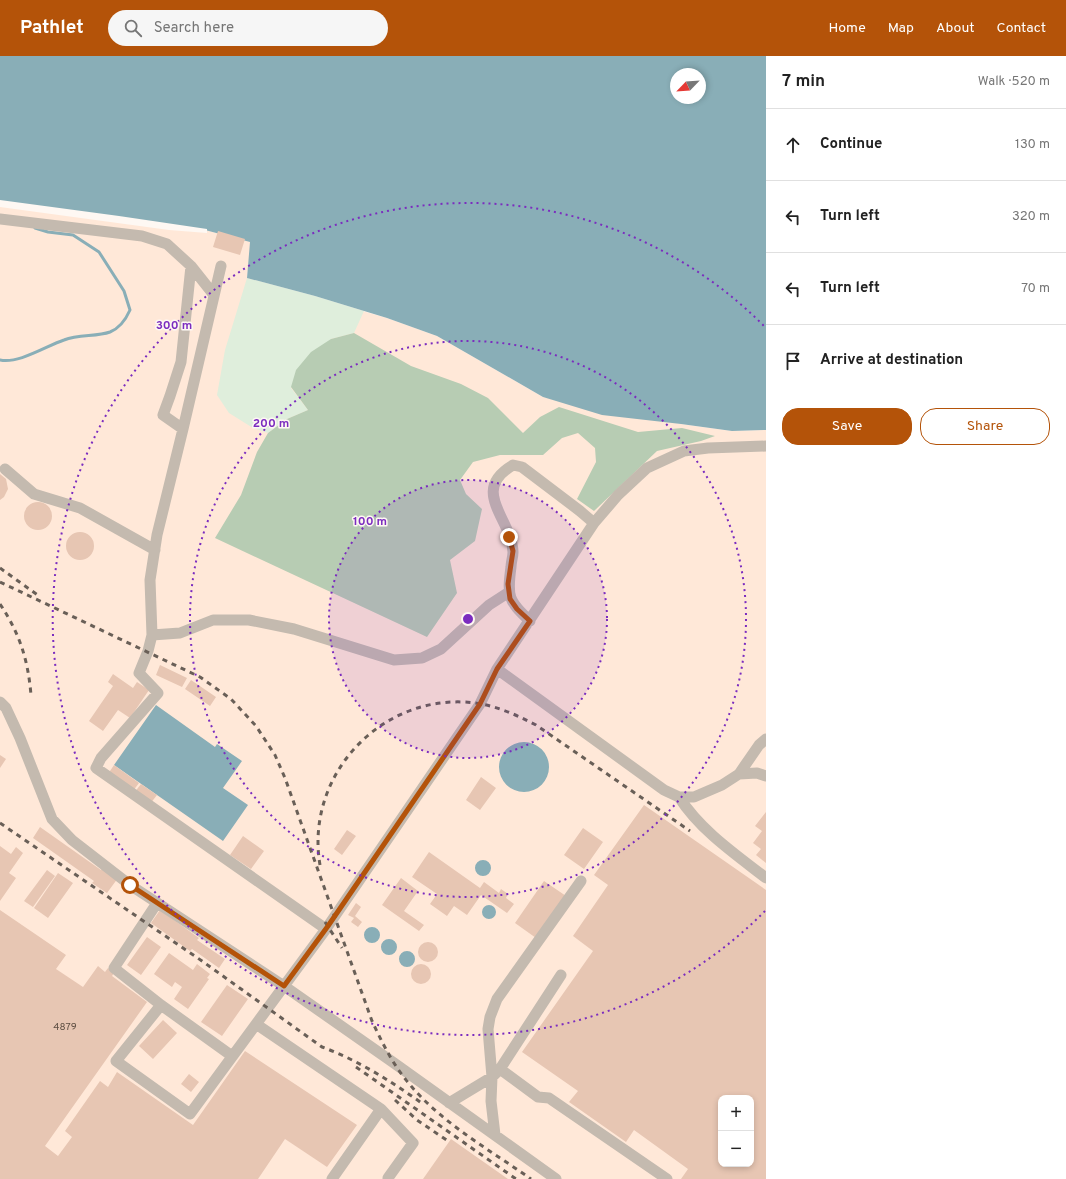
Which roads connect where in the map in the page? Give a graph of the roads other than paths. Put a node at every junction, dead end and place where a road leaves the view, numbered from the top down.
1 (0, 219) edge
2 (191, 266) junction
3 (221, 266) dead end
4 (214, 295) junction
5 (183, 429) junction
6 (766, 446) edge
7 (5, 469) dead end
8 (594, 523) junction
9 (155, 550) junction
10 (509, 592) junction
11 (530, 621) junction
12 (152, 636) junction
13 (497, 669) junction
14 (0, 702) edge
15 (766, 739) edge
16 (738, 774) junction
17 (766, 776) edge
18 (679, 797) junction
19 (766, 878) edge
20 (581, 881) dead end
21 (157, 903) junction
22 (326, 929) junction
23 (561, 975) dead end
24 (284, 986) junction
25 (161, 1005) junction
26 (256, 1024) junction
27 (232, 1056) junction
28 (496, 1073) junction
29 (449, 1103) junction
30 (381, 1109) junction
31 (495, 1135) junction
32 (332, 1179) edge
33 (388, 1179) edge
34 (556, 1179) edge
35 (667, 1179) edge

1 - 2 lane
2 - 4 lane
2 - 5 lane
3 - 4 lane
4 - 5 lane
5 - 9 lane
6 - 8 lane
7 - 9 lane
8 - 10 lane
8 - 11 lane
9 - 12 lane
10 - 11 lane
10 - 12 lane
11 - 13 lane
12 - 22 lane
13 - 18 lane
13 - 22 lane
14 - 21 lane
15 - 16 lane
16 - 17 lane
16 - 18 lane
18 - 19 lane
20 - 28 lane
21 - 24 lane
21 - 25 lane
22 - 24 lane
23 - 28 lane
24 - 26 lane
24 - 29 lane
25 - 27 lane
25 - 27 lane
26 - 27 lane
26 - 30 lane
28 - 29 lane
28 - 31 lane
28 - 35 lane
29 - 31 lane
30 - 32 lane
30 - 33 lane
31 - 34 lane

